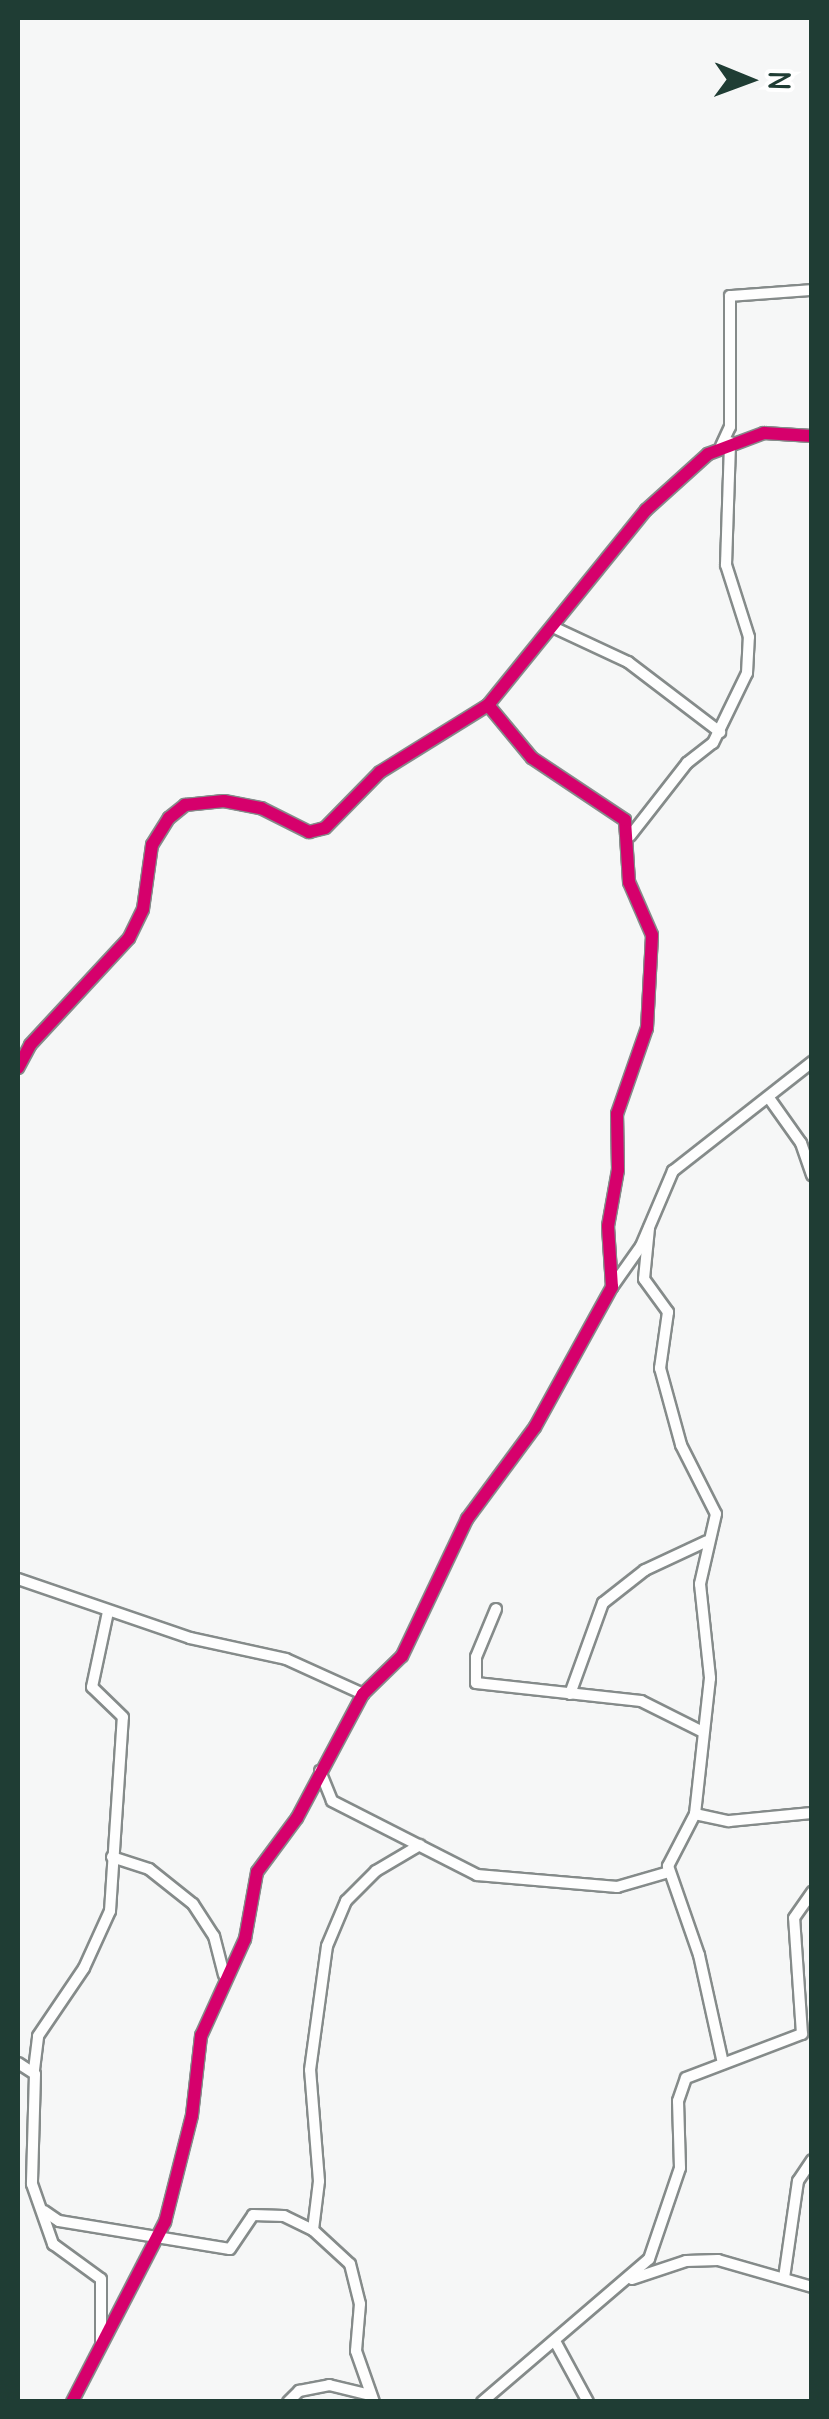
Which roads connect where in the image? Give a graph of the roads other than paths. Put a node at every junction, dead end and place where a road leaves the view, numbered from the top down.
1 (812, 290) edge
2 (812, 436) edge
3 (725, 444) junction
4 (555, 628) junction
5 (488, 705) junction
6 (720, 732) junction
7 (630, 836) junction
8 (812, 1062) edge
9 (18, 1068) edge
10 (768, 1098) junction
11 (812, 1175) edge
12 (648, 1228) junction
13 (612, 1288) junction
14 (707, 1541) junction
15 (18, 1580) edge
16 (496, 1610) dead end
17 (108, 1612) junction
18 (363, 1694) junction
19 (570, 1694) junction
20 (703, 1732) junction
21 (320, 1771) junction
22 (812, 1813) edge
23 (695, 1814) junction
24 (420, 1845) junction
25 (112, 1857) junction
26 (669, 1872) junction
27 (812, 1892) edge
28 (224, 1977) junction
29 (18, 2062) edge
30 (723, 2063) junction
31 (34, 2070) junction
32 (812, 2160) edge
33 (44, 2212) junction
34 (313, 2230) junction
35 (158, 2238) junction
36 (784, 2278) junction
37 (626, 2281) junction
38 (812, 2287) edge
39 (556, 2342) junction
40 (101, 2346) junction
41 (372, 2398) edge
42 (72, 2402) edge
43 (288, 2402) edge
44 (482, 2402) edge
45 (588, 2402) edge

1 - 3 street
2 - 3 street
3 - 4 street
3 - 6 street
4 - 5 street
4 - 6 street
5 - 7 street
5 - 9 street
6 - 7 street
7 - 13 street
8 - 10 street
10 - 11 street
10 - 12 street
12 - 13 street
12 - 14 street
13 - 18 street
14 - 19 street
14 - 20 street
15 - 17 street
16 - 19 street
17 - 18 street
17 - 25 street
18 - 21 street
19 - 20 street
20 - 23 street
21 - 24 street
21 - 28 street
22 - 23 street
23 - 26 street
24 - 26 street
24 - 34 street
25 - 28 street
25 - 31 street
26 - 30 street
27 - 30 street
28 - 35 street
29 - 31 street
30 - 37 street
31 - 33 street
32 - 36 street
33 - 35 street
33 - 40 street
34 - 35 street
34 - 41 street
35 - 40 street
36 - 37 street
36 - 38 street
37 - 39 street
39 - 44 street
39 - 45 street
40 - 42 street
41 - 43 street

